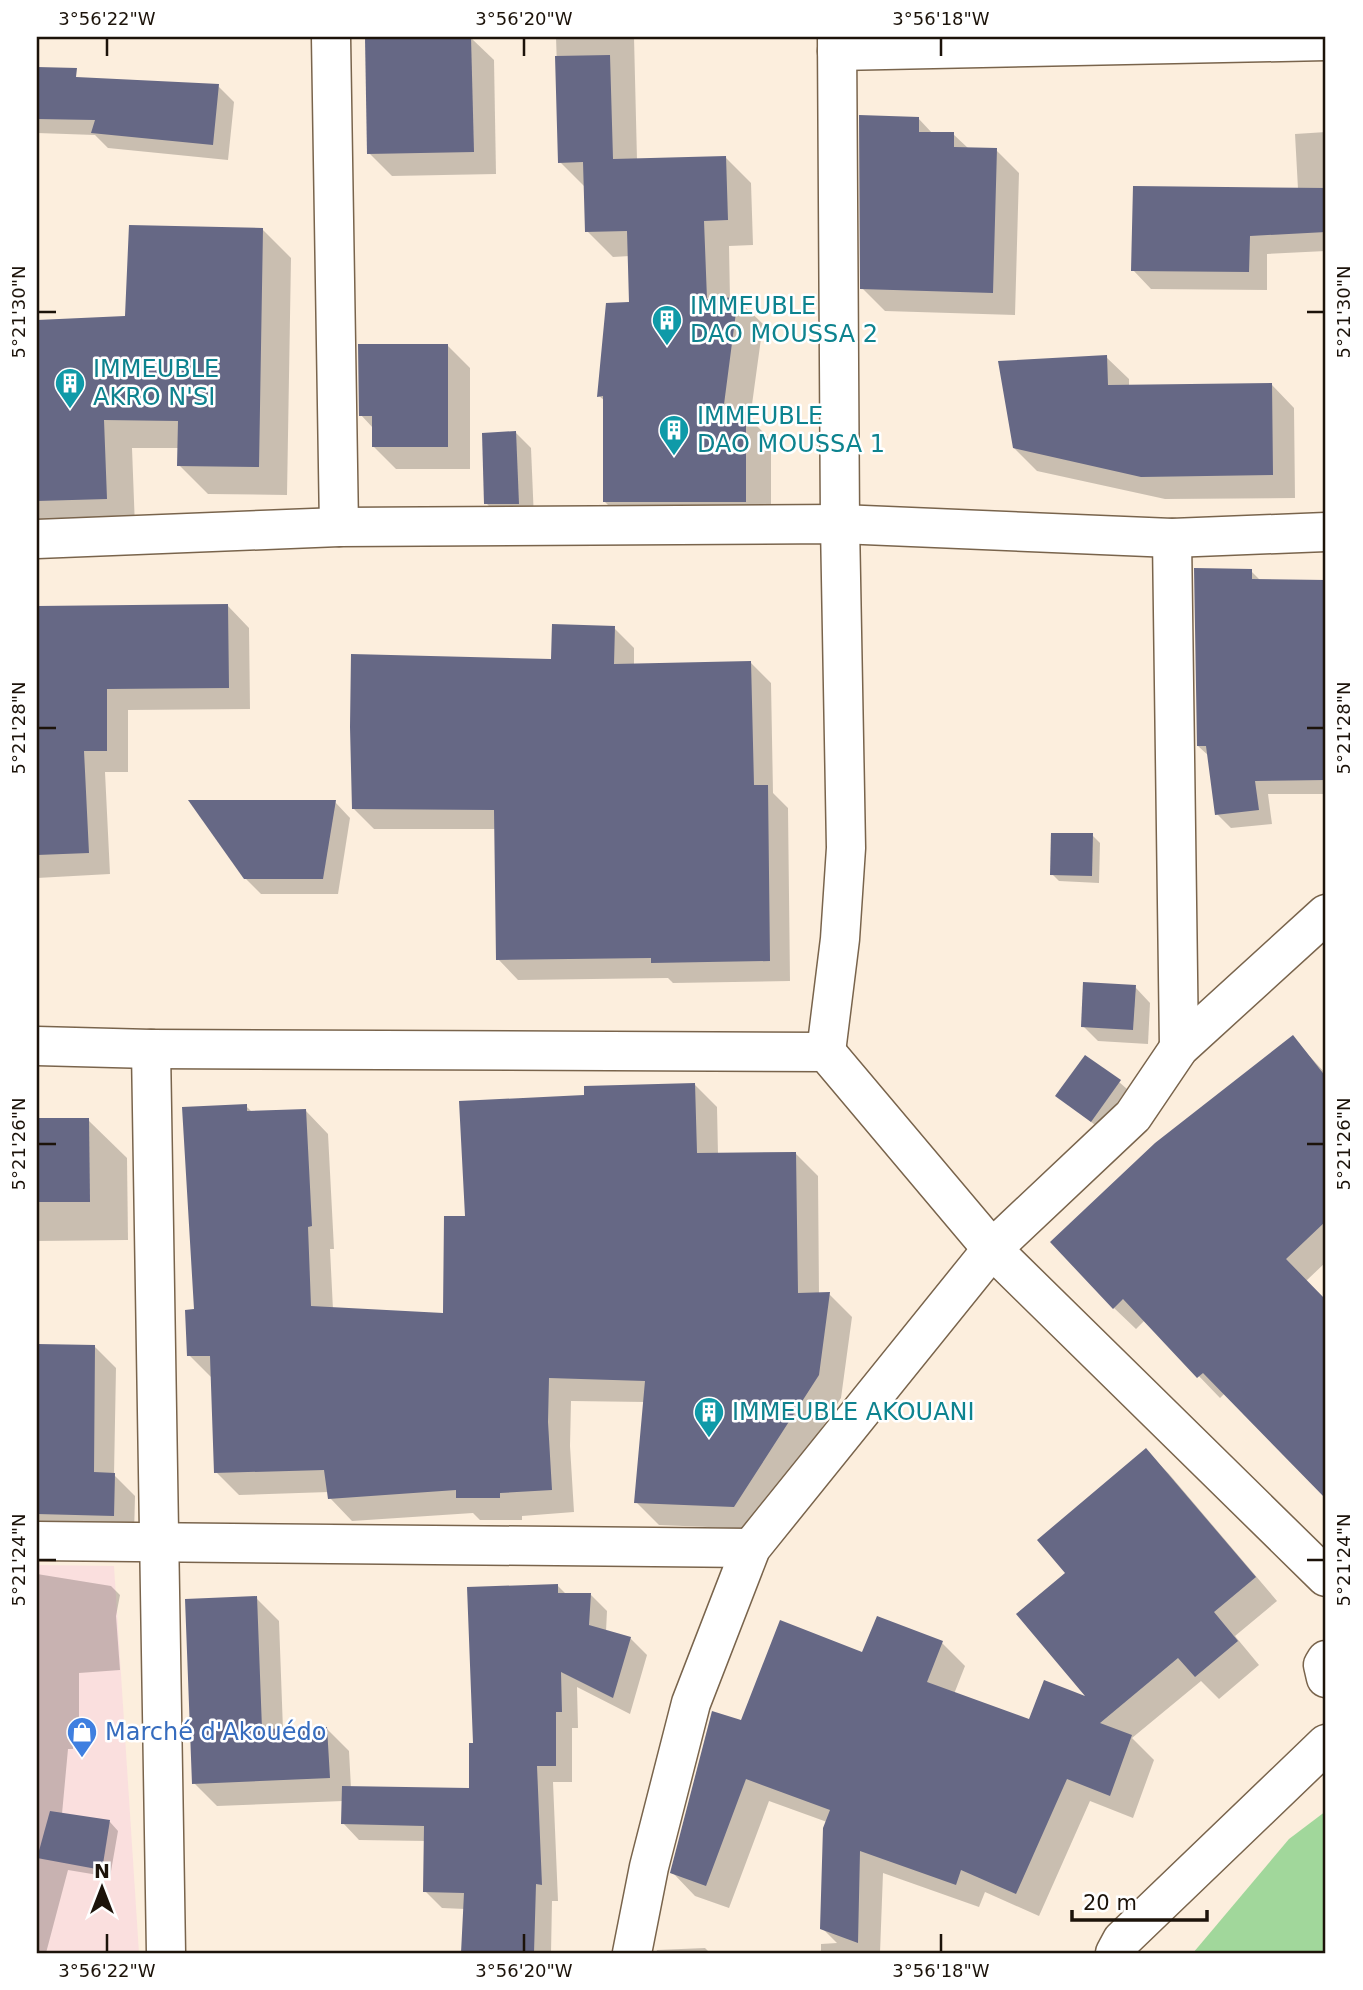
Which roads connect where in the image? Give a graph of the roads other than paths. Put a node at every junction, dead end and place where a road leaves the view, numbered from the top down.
1 (331, 37) edge
2 (1309, 39) edge
3 (837, 44) edge
4 (840, 524) junction
5 (339, 527) junction
6 (1326, 532) edge
7 (1172, 538) junction
8 (37, 539) edge
9 (1326, 915) edge
10 (37, 1046) edge
11 (1179, 1048) junction
12 (151, 1049) junction
13 (826, 1052) junction
14 (992, 1249) junction
15 (37, 1541) edge
16 (159, 1542) junction
17 (751, 1548) junction
18 (1326, 1577) edge
19 (1326, 1660) edge
20 (1326, 1678) edge
21 (1326, 1744) edge
22 (166, 1953) edge
23 (632, 1953) edge
24 (1115, 1953) edge

1 - 5 street
2 - 3 street
3 - 4 street
4 - 5 street
4 - 7 street
4 - 13 street
5 - 8 street
6 - 7 street
7 - 11 street
9 - 11 street
10 - 12 street
11 - 14 street
12 - 13 street
12 - 16 street
13 - 14 street
14 - 17 street
14 - 18 street
15 - 16 street
16 - 17 street
16 - 22 street
17 - 23 street
19 - 20 street
21 - 24 street

